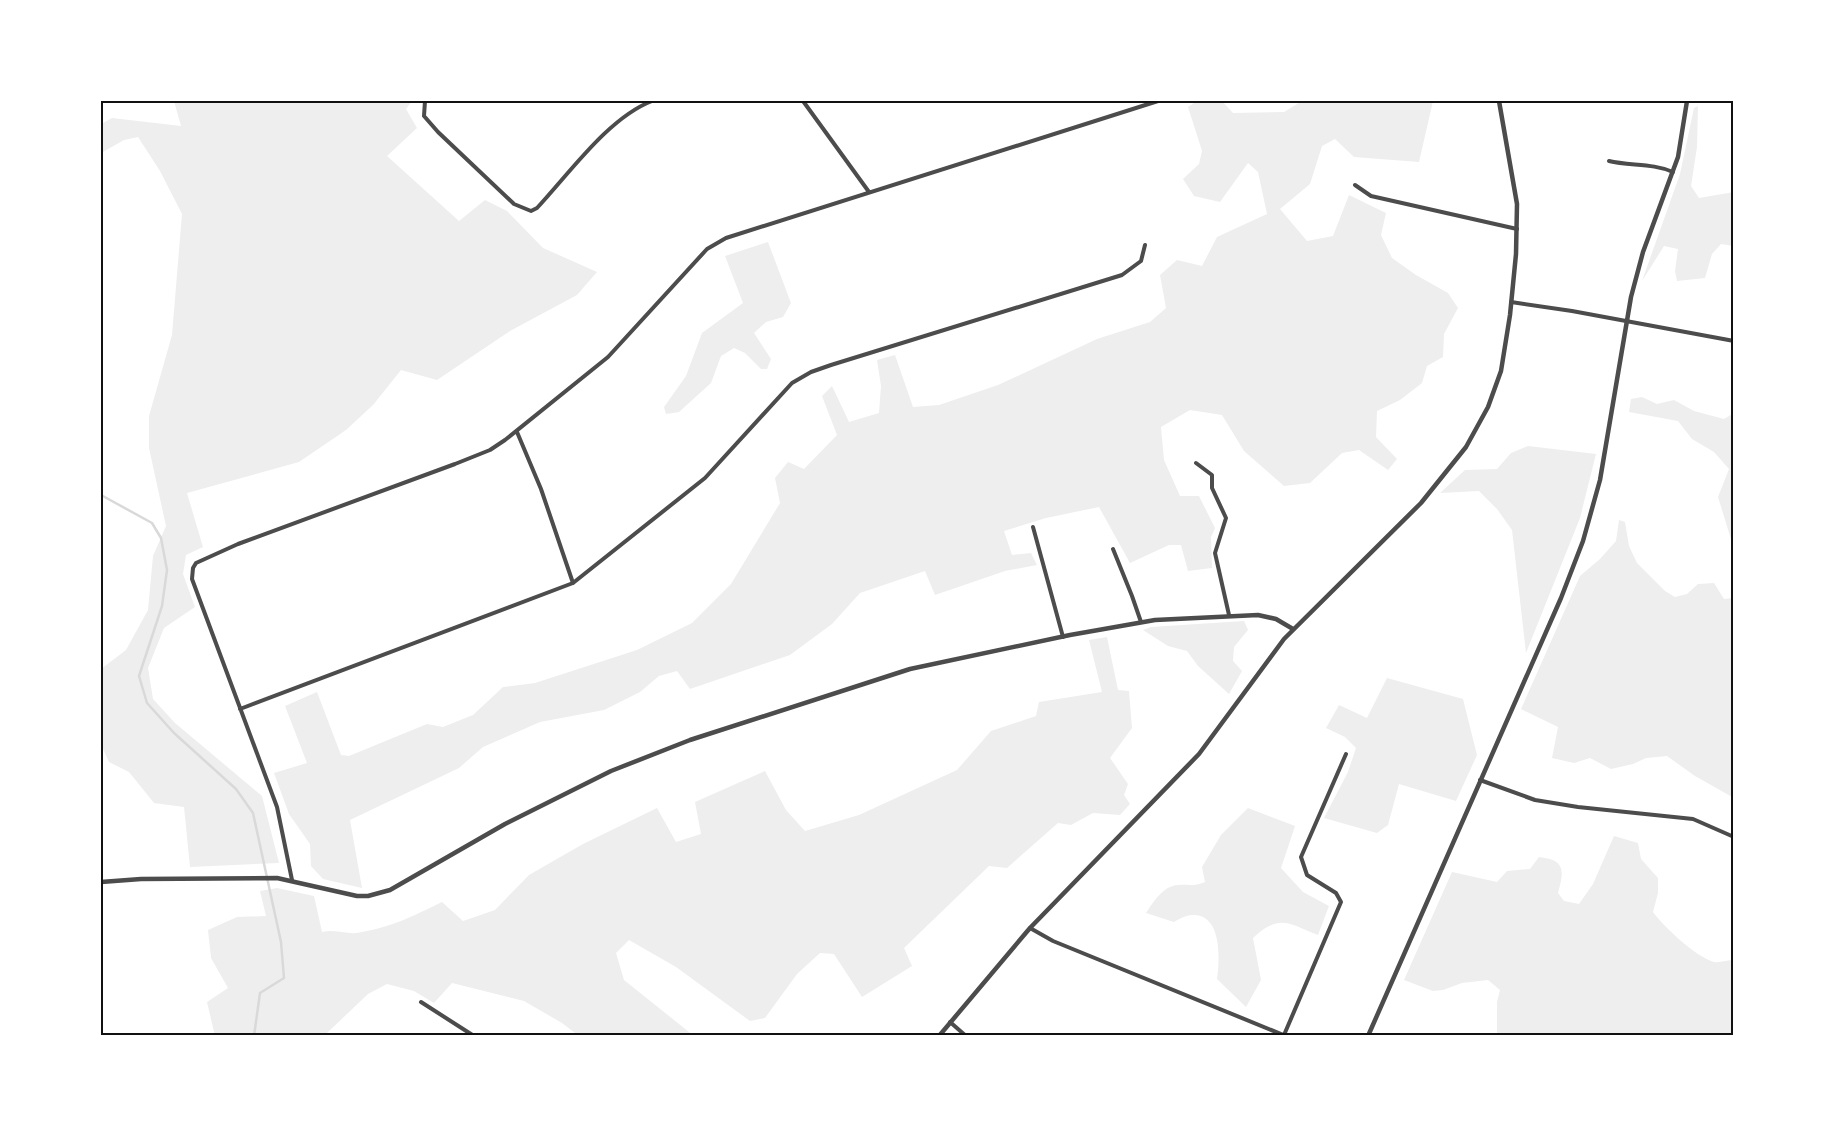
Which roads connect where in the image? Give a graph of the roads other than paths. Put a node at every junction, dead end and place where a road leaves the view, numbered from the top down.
1 (425, 101) edge
2 (652, 101) edge
3 (803, 101) edge
4 (1158, 101) edge
5 (1499, 101) edge
6 (1687, 101) edge
7 (1609, 161) dead end
8 (1673, 172) junction
9 (1356, 185) dead end
10 (869, 192) junction
11 (1517, 230) junction
12 (1145, 245) dead end
13 (1512, 302) junction
14 (1627, 321) junction
15 (1734, 341) edge
16 (518, 432) junction
17 (1196, 463) dead end
18 (1033, 527) dead end
19 (1113, 549) dead end
20 (573, 583) junction
21 (1230, 616) junction
22 (1140, 622) junction
23 (1293, 629) junction
24 (1064, 637) junction
25 (240, 709) junction
26 (1346, 754) dead end
27 (1480, 780) junction
28 (1734, 837) edge
29 (292, 880) junction
30 (101, 882) edge
31 (1030, 928) junction
32 (421, 1002) dead end
33 (950, 1022) junction
34 (1285, 1035) edge
35 (474, 1036) edge
36 (939, 1036) edge
37 (966, 1036) edge
38 (1368, 1036) edge

1 - 2 street
3 - 10 street
4 - 10 street
5 - 11 street
6 - 8 street
7 - 8 street
8 - 14 street
9 - 11 street
10 - 16 street
11 - 13 street
12 - 20 street
13 - 14 street
13 - 23 street
14 - 15 street
14 - 27 street
16 - 20 street
16 - 25 street
17 - 21 street
18 - 24 street
19 - 22 street
20 - 25 street
21 - 22 street
21 - 23 street
22 - 24 street
23 - 31 street
24 - 29 street
25 - 29 street
26 - 34 street
27 - 28 street
27 - 38 street
29 - 30 street
31 - 33 street
31 - 34 street
32 - 35 street
33 - 36 street
33 - 37 street

